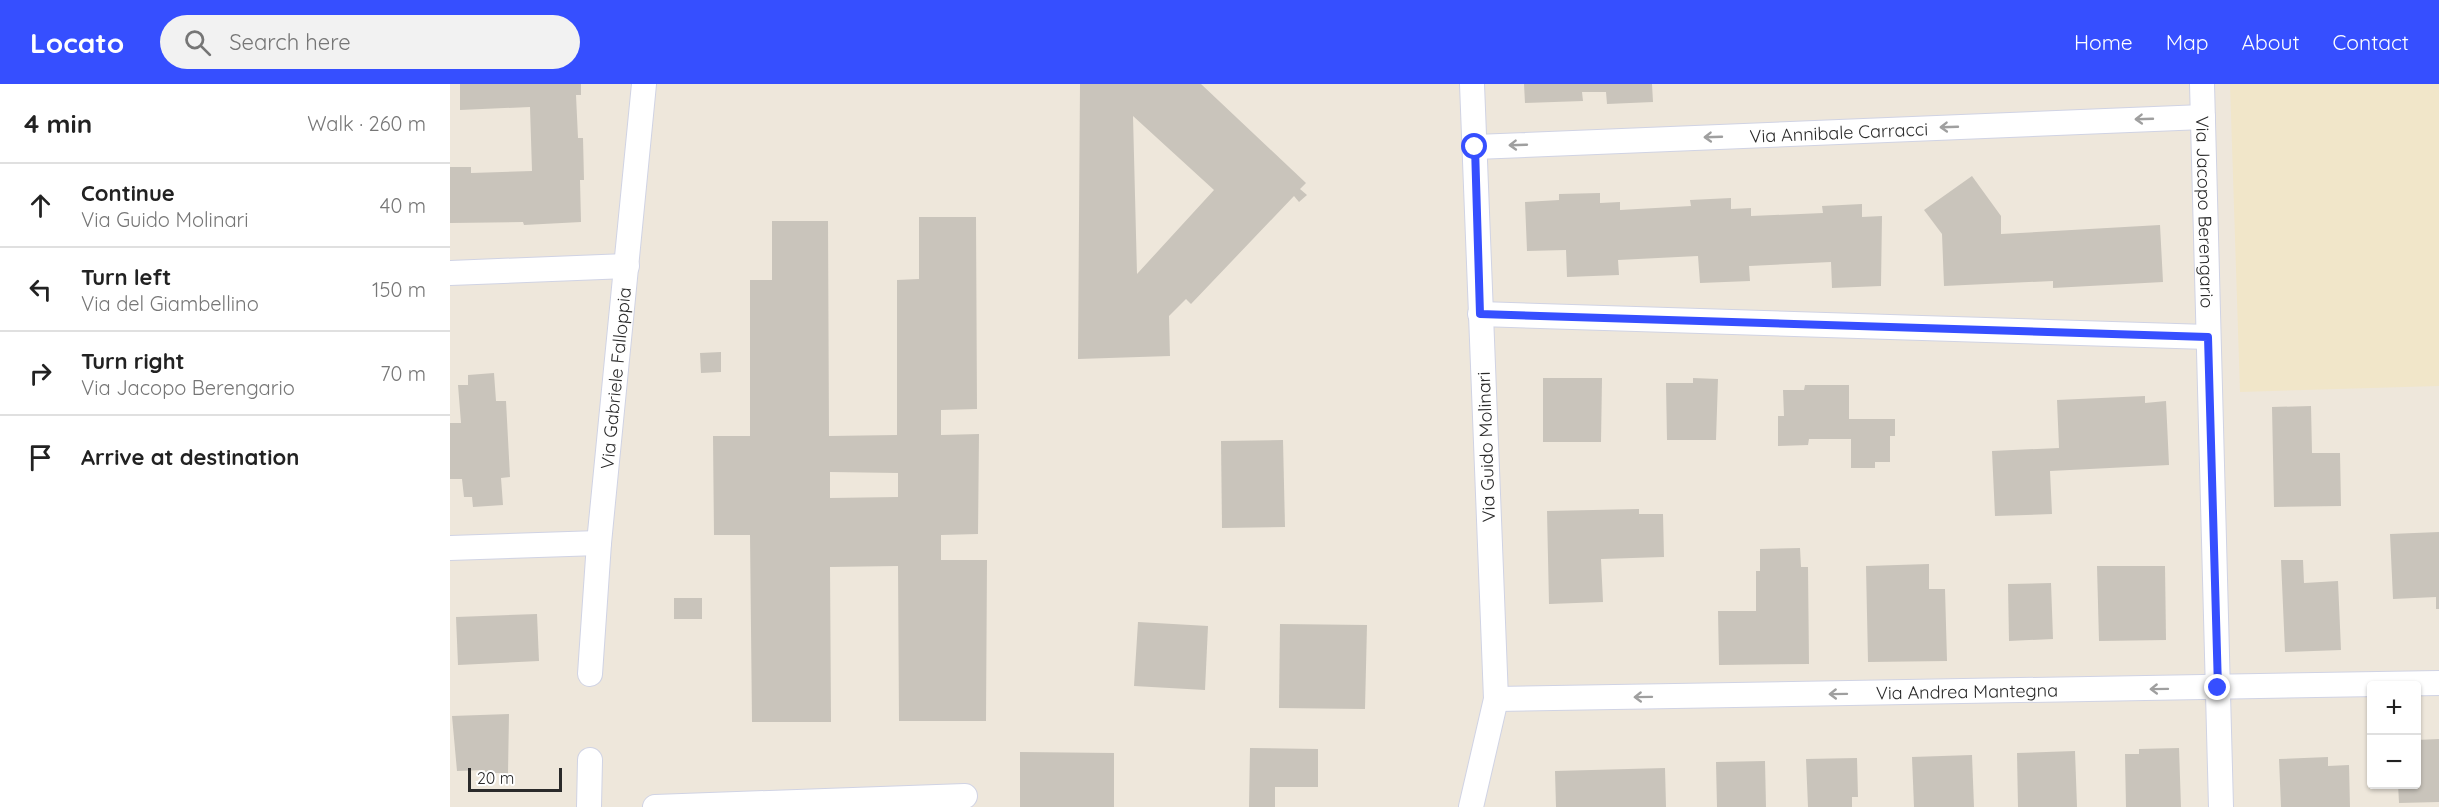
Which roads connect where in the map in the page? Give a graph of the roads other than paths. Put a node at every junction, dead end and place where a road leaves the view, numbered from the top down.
1 (644, 84) edge
2 (1472, 84) edge
3 (2202, 84) edge
4 (2203, 117) junction
5 (1475, 147) junction
6 (627, 266) junction
7 (450, 273) edge
8 (1480, 314) junction
9 (2208, 337) junction
10 (599, 543) junction
11 (450, 548) edge
12 (590, 674) dead end
13 (2439, 683) edge
14 (2218, 688) junction
15 (1496, 699) junction
16 (590, 760) dead end
17 (965, 796) dead end
18 (589, 807) edge
19 (655, 807) edge
20 (1471, 807) edge
21 (2221, 807) edge

1 - 6 street, Via Gabriele Falloppia
2 - 5 street, Via Guido Molinari
3 - 4 street, Via Jacopo Berengario
4 -> 5 street, Via Annibale Carracci
4 - 9 street, Via Jacopo Berengario
5 - 8 street, Via Guido Molinari
6 - 7 street
6 - 10 street, Via Gabriele Falloppia
8 - 9 street
8 - 15 street, Via Guido Molinari
9 - 14 street, Via Jacopo Berengario
10 - 11 street
10 - 12 street, Via Gabriele Falloppia
13 - 14 street, Via Andrea Mantegna
14 -> 15 street, Via Andrea Mantegna
14 - 21 street, Via Jacopo Berengario
15 - 20 street, Via Guido Molinari
16 - 18 street
17 - 19 street

